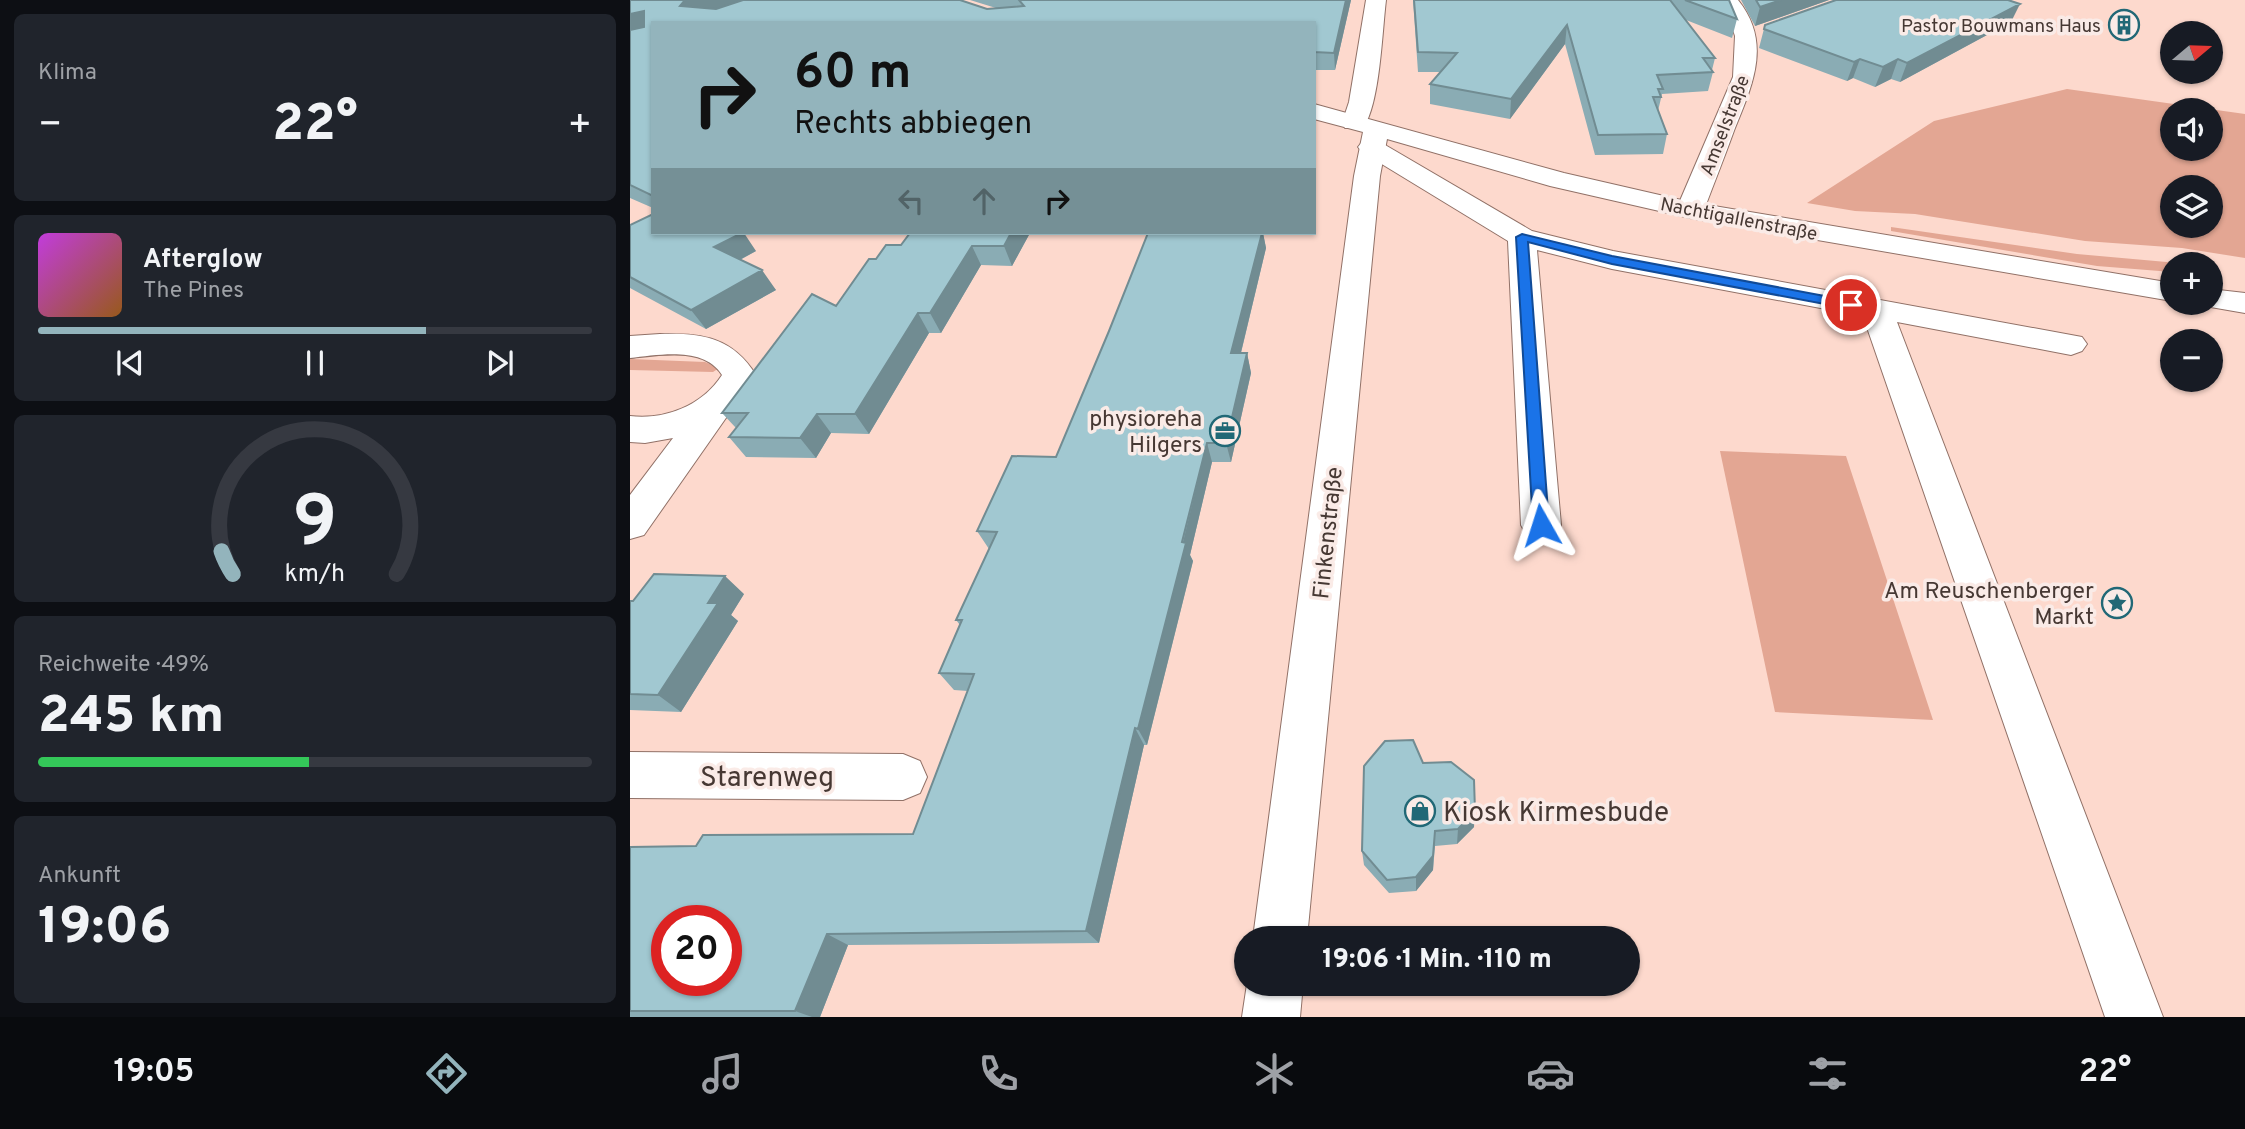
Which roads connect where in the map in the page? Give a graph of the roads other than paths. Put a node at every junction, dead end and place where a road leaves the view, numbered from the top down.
1 (1376, 0) edge
2 (1728, 0) edge
3 (1316, 112) edge
4 (1367, 133) junction
5 (1690, 210) junction
6 (1522, 237) junction
7 (2160, 290) edge
8 (2223, 300) edge
9 (2245, 303) edge
10 (1877, 310) junction
11 (2071, 344) dead end
12 (630, 347) edge
13 (718, 402) junction
14 (630, 429) edge
15 (630, 524) edge
16 (1541, 525) dead end
17 (630, 775) edge
18 (903, 777) dead end
19 (1281, 926) edge
20 (1274, 996) edge
21 (1271, 1017) edge
22 (2134, 1017) edge

1 - 4 main road, Finkenstraße
2 - 5 main road, Amselstraße
3 - 4 main road, Nachtigallenstraße
4 - 5 main road, Nachtigallenstraße
4 - 6 main road
4 - 19 main road, Finkenstraße
5 - 7 main road, Nachtigallenstraße
6 - 10 main road
6 - 16 main road
8 - 9 main road
10 - 11 main road
10 - 22 main road
12 - 13 main road
13 - 14 main road
13 - 15 main road
17 - 18 main road, Starenweg
20 - 21 main road

